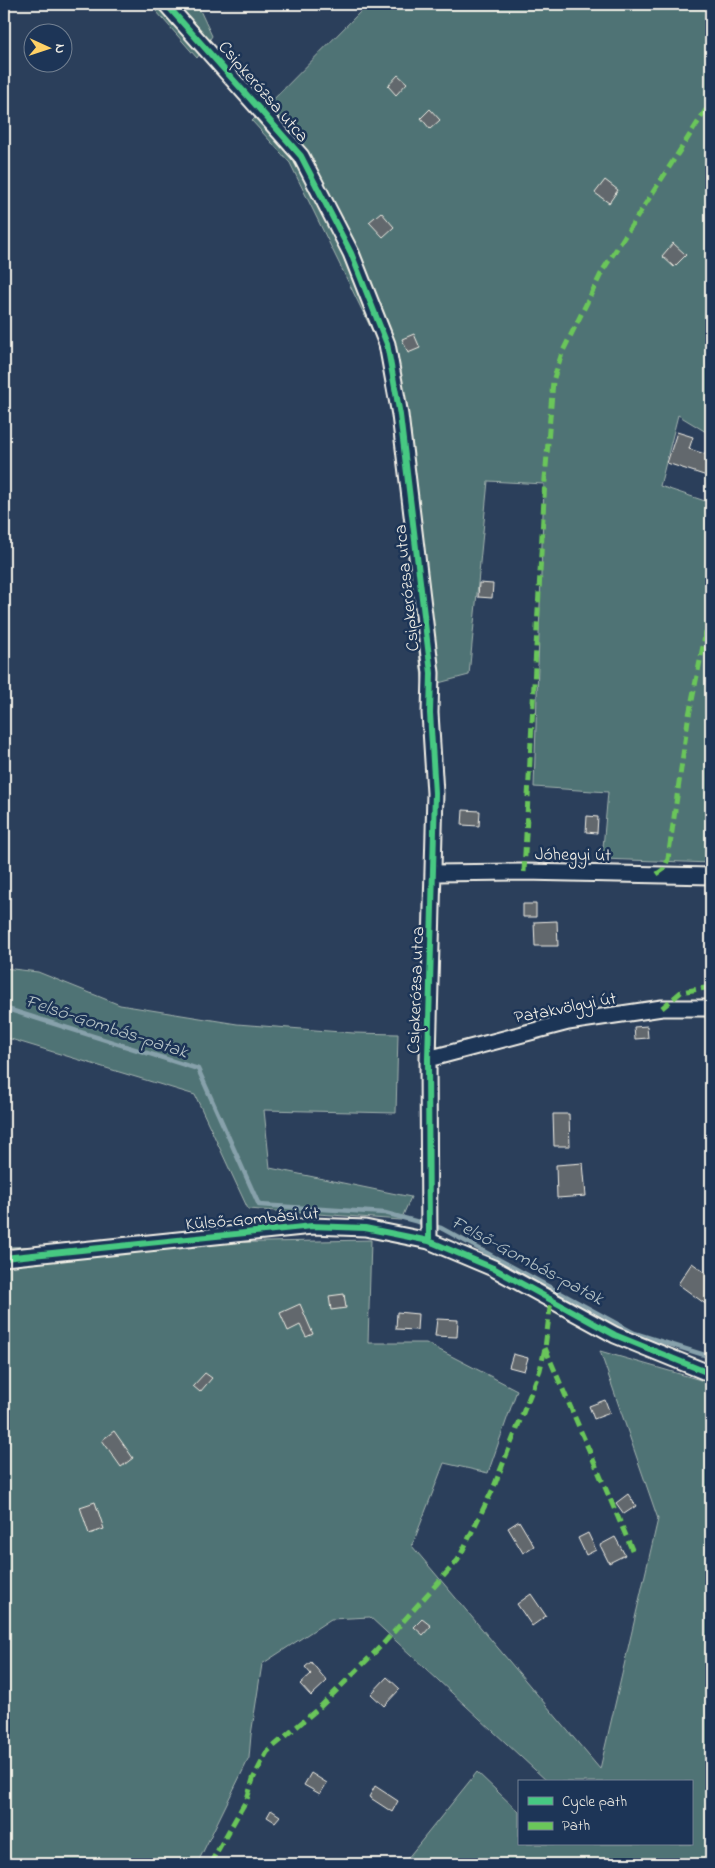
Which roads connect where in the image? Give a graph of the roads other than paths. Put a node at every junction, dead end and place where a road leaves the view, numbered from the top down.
1 (166, 4) edge
2 (434, 873) junction
3 (711, 876) edge
4 (711, 1008) edge
5 (428, 1059) junction
6 (428, 1237) junction
7 (4, 1258) edge
8 (711, 1374) edge

1 - 2 street, Csipkerózsa utca
2 - 3 street, Jóhegyi út
2 - 5 street, Csipkerózsa utca
4 - 5 street, Patakvölgyi út
5 - 6 street, Csipkerózsa utca
6 - 7 street, Külső-Gombási út
6 - 8 street, Külső-Gombási út

